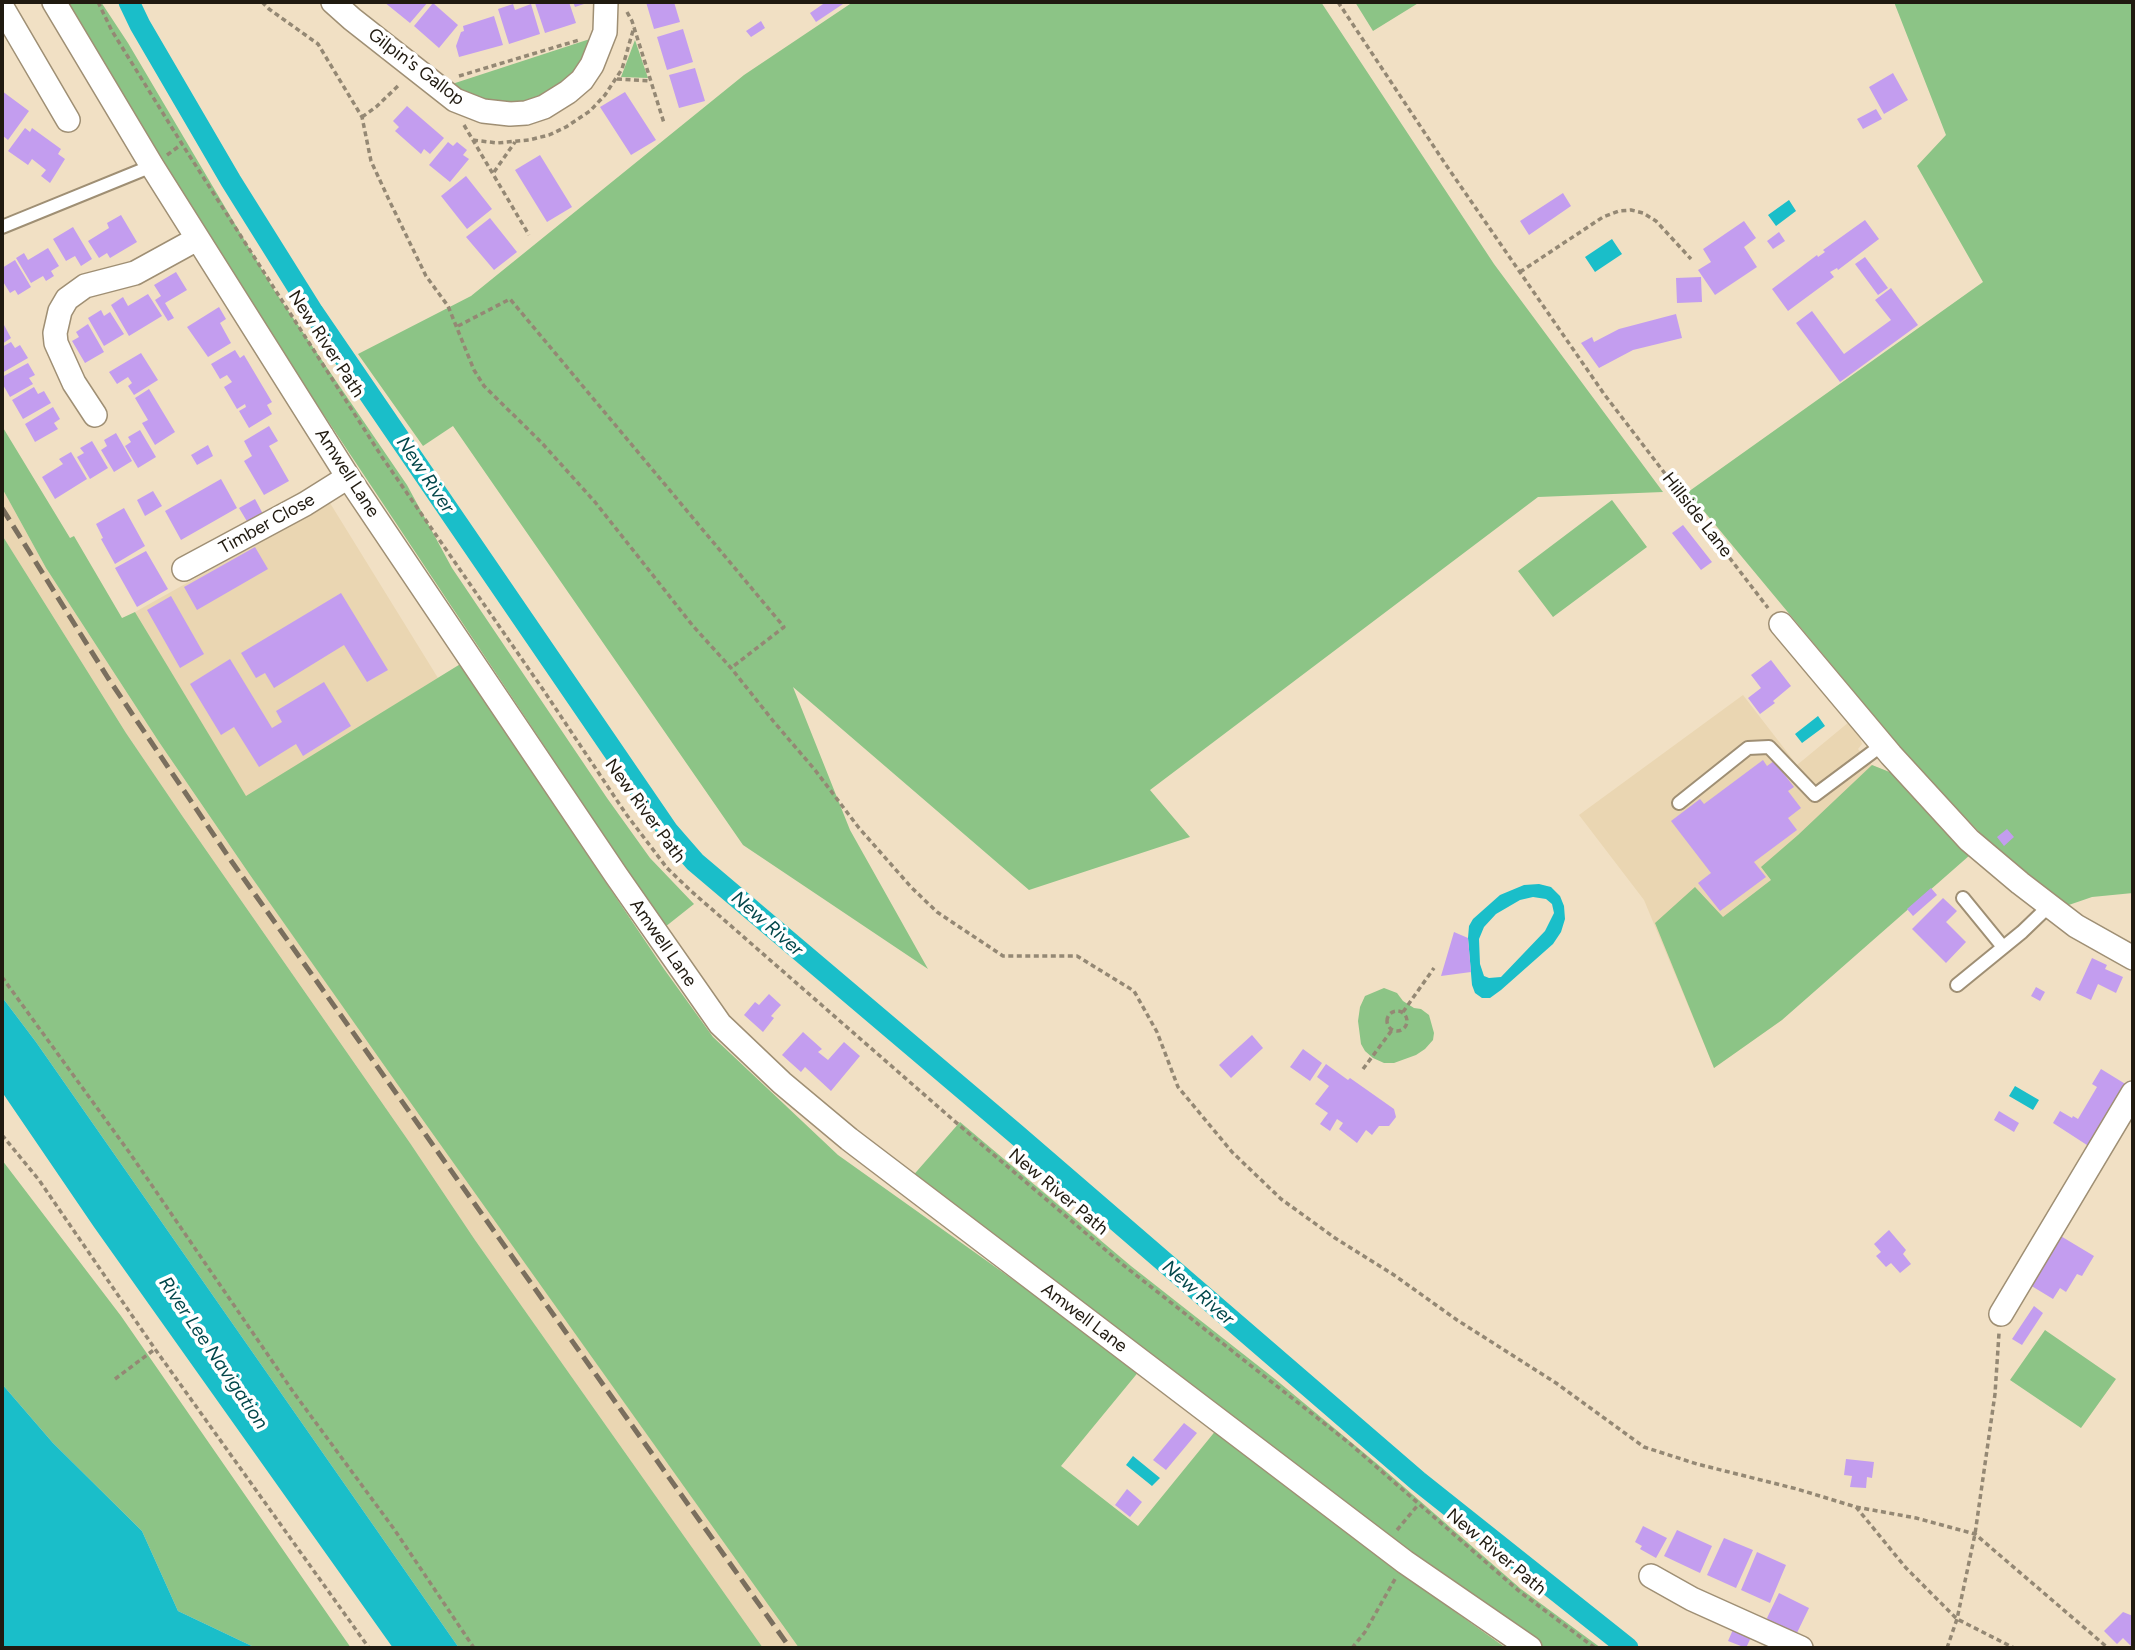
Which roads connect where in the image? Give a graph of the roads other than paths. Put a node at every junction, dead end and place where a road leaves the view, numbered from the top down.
1 (54, 2) edge
2 (333, 2) edge
3 (606, 2) edge
4 (2, 4) edge
5 (68, 120) dead end
6 (152, 166) junction
7 (2, 227) edge
8 (198, 239) junction
9 (94, 415) dead end
10 (348, 477) junction
11 (184, 569) dead end
12 (1780, 624) road end
13 (1881, 745) junction
14 (1679, 803) dead end
15 (1963, 898) dead end
16 (2049, 905) junction
17 (2003, 947) junction
18 (2133, 958) edge
19 (1957, 985) dead end
20 (2133, 1093) edge
21 (2001, 1314) road end
22 (1651, 1576) dead end
23 (1530, 1648) edge
24 (1801, 1648) edge

1 - 6 street, Amwell Lane
2 - 3 street, Gilpin's Gallop
4 - 5 street
6 - 7 lane
6 - 8 street, Amwell Lane
8 - 9 street
8 - 10 street, Amwell Lane
10 - 11 street, Timber Close
10 - 23 street, Amwell Lane
12 - 13 street
13 - 14 lane
13 - 16 street
15 - 17 lane
16 - 17 lane
16 - 18 street
17 - 19 lane
20 - 21 street
22 - 24 street

